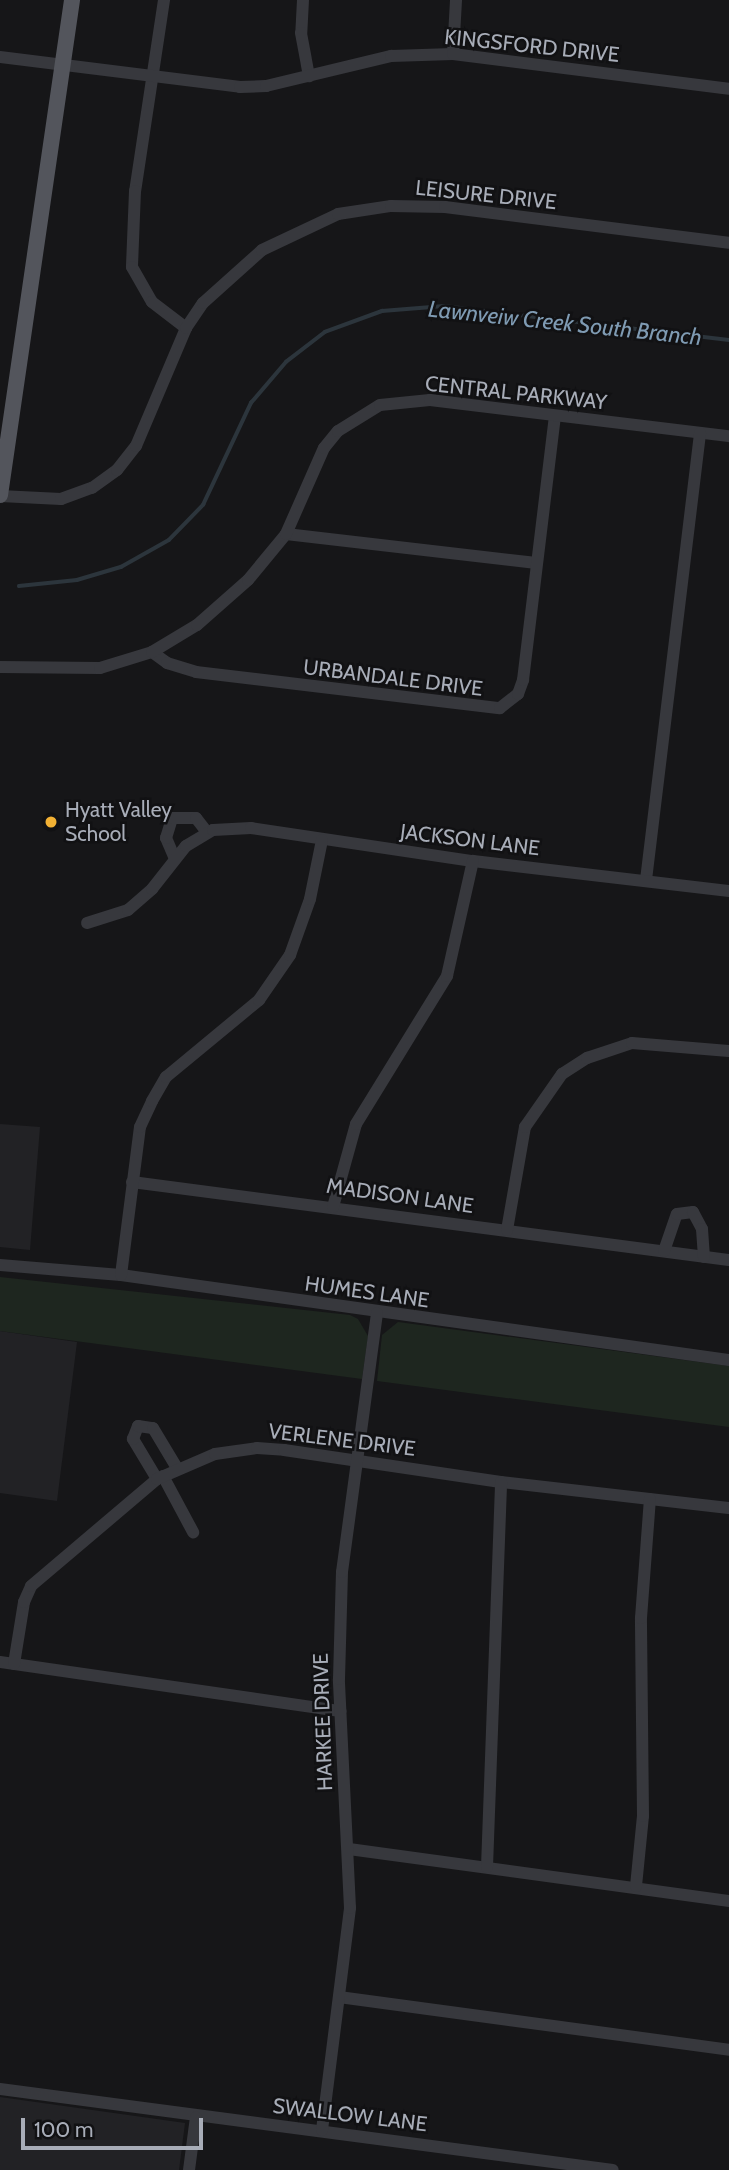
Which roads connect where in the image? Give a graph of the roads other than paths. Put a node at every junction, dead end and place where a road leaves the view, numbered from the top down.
1 (72, 0) edge
2 (164, 0) edge
3 (303, 0) edge
4 (456, 0) edge
5 (453, 54) junction
6 (0, 57) edge
7 (62, 64) junction
8 (154, 73) junction
9 (309, 76) junction
10 (729, 89) edge
11 (729, 243) edge
12 (186, 328) junction
13 (555, 417) junction
14 (700, 433) junction
15 (729, 436) edge
16 (0, 496) edge
17 (286, 534) junction
18 (536, 563) junction
19 (152, 652) junction
20 (0, 667) edge
21 (207, 832) junction
22 (322, 840) junction
23 (175, 859) junction
24 (473, 861) junction
25 (646, 880) junction
26 (729, 891) edge
27 (87, 923) dead end
28 (729, 1051) edge
29 (132, 1182) junction
30 (333, 1206) junction
31 (507, 1230) junction
32 (663, 1251) junction
33 (704, 1256) junction
34 (729, 1261) edge
35 (0, 1265) edge
36 (121, 1275) junction
37 (377, 1313) junction
38 (729, 1360) edge
39 (356, 1459) junction
40 (177, 1468) junction
41 (160, 1477) junction
42 (501, 1482) junction
43 (650, 1499) junction
44 (729, 1508) edge
45 (194, 1532) dead end
46 (0, 1662) edge
47 (14, 1664) junction
48 (340, 1711) junction
49 (349, 1849) junction
50 (487, 1867) junction
51 (636, 1886) junction
52 (729, 1901) edge
53 (339, 1997) junction
54 (729, 2050) edge
55 (0, 2089) edge
56 (196, 2117) junction
57 (322, 2130) junction
58 (189, 2170) edge
59 (613, 2170) edge

1 - 7 main road
2 - 8 street
3 - 9 street
4 - 5 street
5 - 9 street, KINGSFORD DRIVE
5 - 10 street, KINGSFORD DRIVE
6 - 7 street, KINGSFORD DRIVE
7 - 8 street, KINGSFORD DRIVE
7 - 16 main road
8 - 9 street, KINGSFORD DRIVE
8 - 12 street
11 - 12 street, LEISURE DRIVE
12 - 16 street, LEISURE DRIVE
13 - 14 street, CENTRAL PARKWAY
13 - 17 street, CENTRAL PARKWAY
13 - 18 street, URBANDALE DRIVE
14 - 15 street, CENTRAL PARKWAY
14 - 25 street
17 - 18 street
17 - 19 street, CENTRAL PARKWAY
18 - 19 street, URBANDALE DRIVE
19 - 20 street, CENTRAL PARKWAY
21 - 22 street, JACKSON LANE
21 - 23 street
21 - 23 street
22 - 24 street, JACKSON LANE
22 - 29 street
23 - 27 street
24 - 25 street, JACKSON LANE
24 - 30 street
25 - 26 street, JACKSON LANE
28 - 31 street
29 - 30 street, MADISON LANE
29 - 36 street
30 - 31 street, MADISON LANE
31 - 32 street, MADISON LANE
32 - 33 street, MADISON LANE
32 - 33 street
33 - 34 street, MADISON LANE
35 - 36 street, HUMES LANE
36 - 37 street, HUMES LANE
37 - 38 street, HUMES LANE
37 - 39 street, HARKEE DRIVE
39 - 40 street, VERLENE DRIVE
39 - 42 street, VERLENE DRIVE
39 - 48 street, HARKEE DRIVE
40 - 41 street, VERLENE DRIVE
40 - 41 street
41 - 45 street
41 - 47 street, VERLENE DRIVE
42 - 43 street, VERLENE DRIVE
42 - 50 street
43 - 44 street, VERLENE DRIVE
43 - 51 street
46 - 47 street
47 - 48 street
48 - 49 street, HARKEE DRIVE
49 - 50 street
49 - 53 street, HARKEE DRIVE
50 - 51 street
51 - 52 street
53 - 54 street
53 - 57 street, HARKEE DRIVE
55 - 56 street, SWALLOW LANE
56 - 57 street, SWALLOW LANE
56 - 58 street
57 - 59 street, SWALLOW LANE

